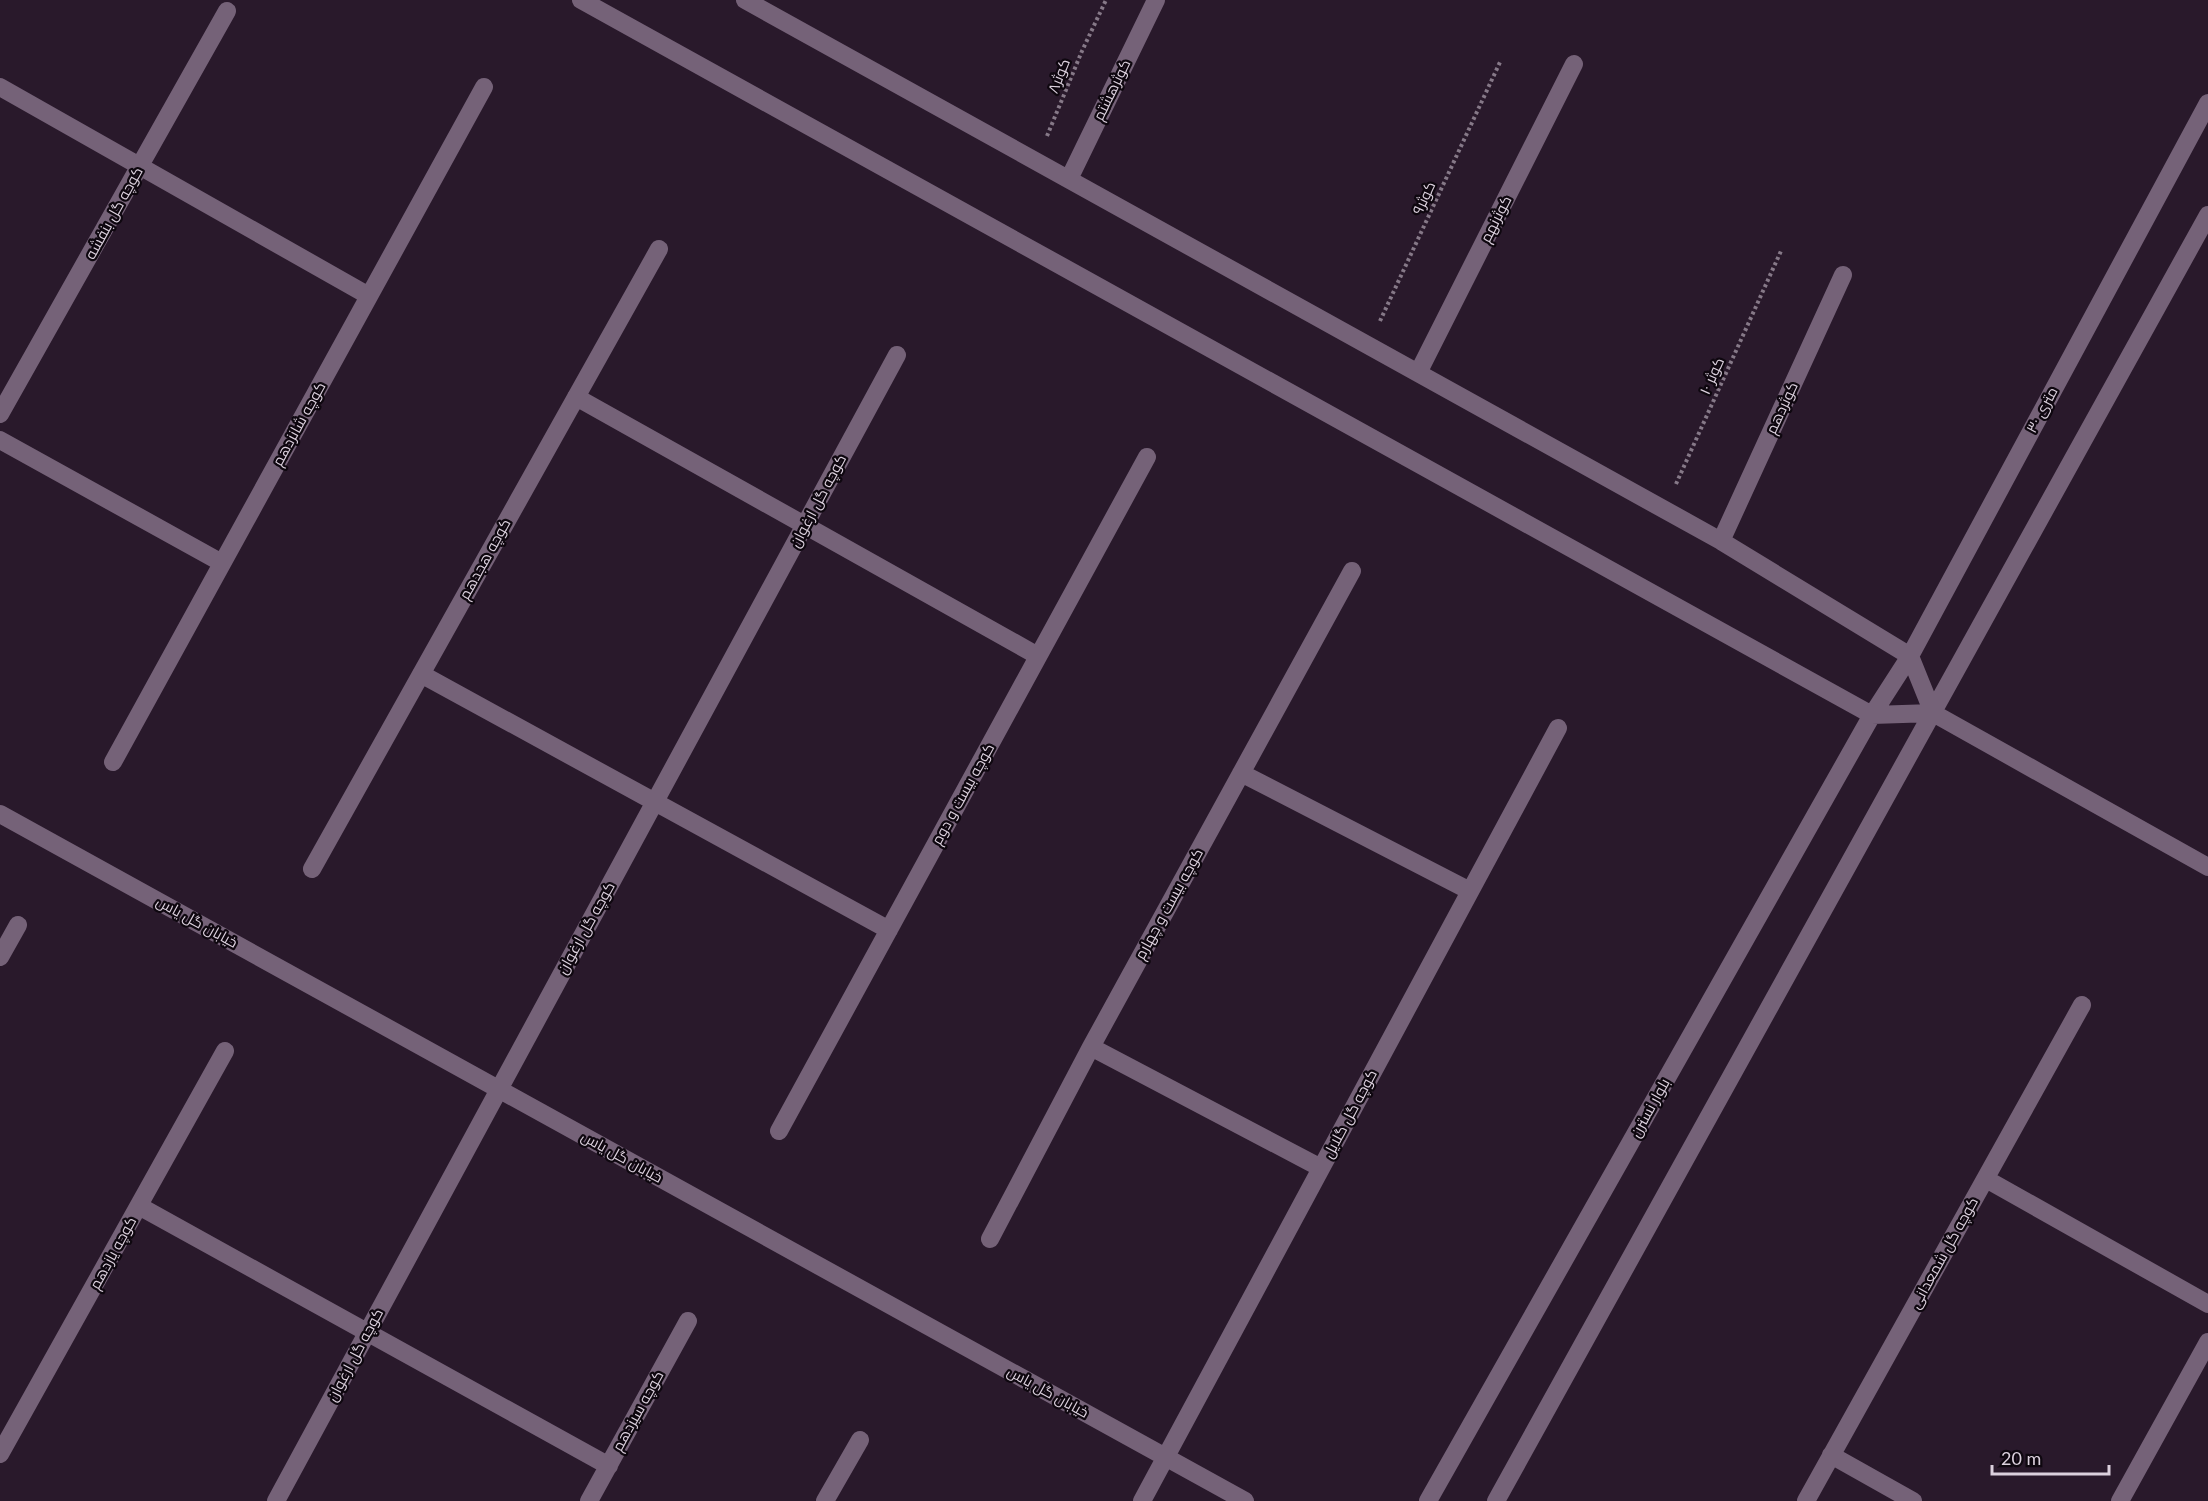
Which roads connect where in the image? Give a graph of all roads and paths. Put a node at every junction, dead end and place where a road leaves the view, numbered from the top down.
1 (581, 0) edge
2 (745, 0) edge
3 (1106, 0) edge
4 (1156, 0) edge
5 (227, 11) dead end
6 (1501, 60) dead end
7 (1574, 64) dead end
8 (0, 87) edge
9 (484, 87) dead end
10 (2208, 103) edge
11 (1036, 161) junction
12 (140, 166) junction
13 (1068, 179) junction
14 (2208, 215) edge
15 (659, 249) dead end
16 (1781, 251) dead end
17 (1843, 275) dead end
18 (369, 296) junction
19 (1368, 346) junction
20 (897, 355) dead end
21 (1419, 374) junction
22 (576, 397) junction
23 (0, 414) edge
24 (0, 440) edge
25 (1147, 457) dead end
26 (1665, 510) junction
27 (805, 525) junction
28 (1721, 541) junction
29 (222, 563) junction
30 (1352, 571) dead end
31 (1038, 656) junction
32 (1910, 656) junction
33 (421, 674) junction
34 (1933, 713) junction
35 (1872, 715) junction
36 (1558, 728) dead end
37 (113, 762) dead end
38 (1241, 773) junction
39 (655, 802) junction
40 (0, 814) edge
41 (2208, 866) edge
42 (312, 869) dead end
43 (1470, 891) junction
44 (18, 925) dead end
45 (889, 930) junction
46 (0, 957) edge
47 (2082, 1005) dead end
48 (1091, 1047) junction
49 (225, 1051) dead end
50 (499, 1089) junction
51 (779, 1131) dead end
52 (1321, 1168) junction
53 (1986, 1179) junction
54 (139, 1206) junction
55 (990, 1239) dead end
56 (2208, 1304) edge
57 (688, 1322) dead end
58 (368, 1332) junction
59 (2208, 1342) edge
60 (860, 1440) dead end
61 (0, 1454) edge
62 (1832, 1455) junction
63 (1165, 1457) junction
64 (609, 1466) junction
65 (276, 1501) edge
66 (589, 1501) edge
67 (825, 1501) edge
68 (1142, 1501) edge
69 (1245, 1501) edge
70 (1428, 1501) edge
71 (1496, 1501) edge
72 (1806, 1501) edge
73 (1913, 1501) edge
74 (2120, 1501) edge

1 - 35 street
2 - 11 street
3 - 11 path, کوثر۸
4 - 13 street, کوثرهشتم
5 - 12 street, کوچه گل بنفشه
6 - 19 path, کوثر۹
7 - 21 street, کوثرنهم
8 - 12 street
9 - 18 street, کوچه شانزدهم
10 - 32 street, ۳۰ متری
11 - 13 street
12 - 18 street
12 - 23 street, کوچه گل بنفشه
13 - 19 street
14 - 34 street
15 - 22 street, کوچه هجدهم
16 - 26 path, کوثر ۱۰
17 - 28 street, کوثردهم
18 - 29 street, کوچه شانزدهم
19 - 21 street
20 - 27 street, کوچه گل ارغوان
21 - 26 street
22 - 27 street
22 - 33 street, کوچه هجدهم
24 - 29 street
25 - 31 street, کوچه بیست و دوم
26 - 28 street
27 - 31 street
27 - 39 street, کوچه گل ارغوان
28 - 32 street
29 - 37 street, کوچه شانزدهم
30 - 38 street, کوچه بیست و چهارم
31 - 45 street, کوچه بیست و دوم
32 - 34 street
32 - 35 street, ۳۰ متری
33 - 39 street
33 - 42 street, کوچه هجدهم
34 - 35 street
34 - 41 street
34 - 71 street
35 - 70 street, بلوار نسترن
36 - 43 street, کوچه گل گلایل
38 - 43 street
38 - 48 street, کوچه بیست و چهارم
39 - 45 street
39 - 50 street, کوچه گل ارغوان
40 - 50 street, خیابان گل یاس
43 - 52 street, کوچه گل گلایل
44 - 46 street
45 - 51 street, کوچه بیست و دوم
47 - 53 street, کوچه گل شمعدانی
48 - 52 street
48 - 55 street, کوچه بیست و چهارم
49 - 54 street, کوچه یازدهم
50 - 58 street, کوچه گل ارغوان
50 - 63 street, خیابان گل یاس
52 - 63 street, کوچه گل گلایل
53 - 56 street
53 - 62 street, کوچه گل شمعدانی
54 - 58 street
54 - 61 street, کوچه یازدهم
57 - 64 street, کوچه سیزدهم
58 - 64 street
58 - 65 street, کوچه گل ارغوان
59 - 74 street
60 - 67 street
62 - 72 street, کوچه گل شمعدانی
62 - 73 street
63 - 68 street, کوچه گل گلایل
63 - 69 street, خیابان گل یاس
64 - 66 street, کوچه سیزدهم

